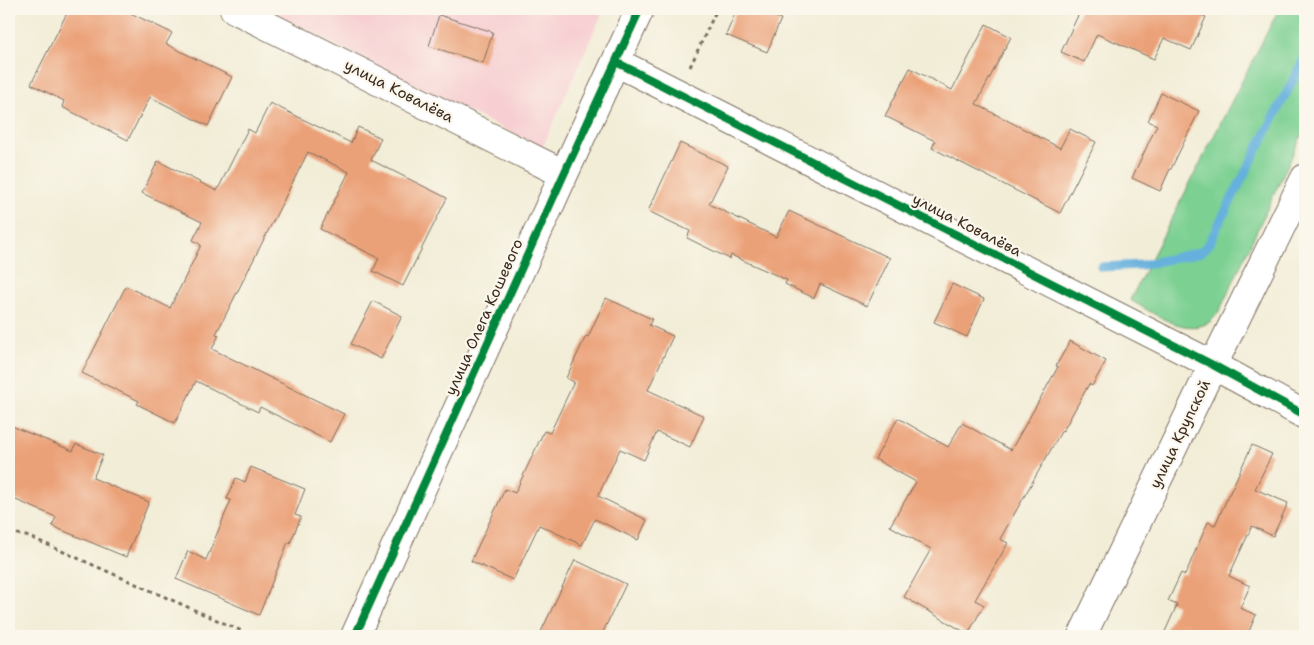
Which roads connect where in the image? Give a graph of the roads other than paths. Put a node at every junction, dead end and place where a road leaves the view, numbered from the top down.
1 (234, 9) edge
2 (640, 9) edge
3 (616, 62) junction
4 (564, 174) junction
5 (1305, 178) edge
6 (1213, 365) junction
7 (1305, 415) edge
8 (355, 636) edge
9 (1082, 636) edge

1 - 4 street, улица Ковалёва
2 - 3 street, улица Олега Кошевого
3 - 4 street, улица Олега Кошевого
3 - 6 street, улица Ковалёва
4 - 8 street, улица Олега Кошевого
5 - 6 street, улица Крупской
6 - 7 street, улица Ковалёва
6 - 9 street, улица Крупской

